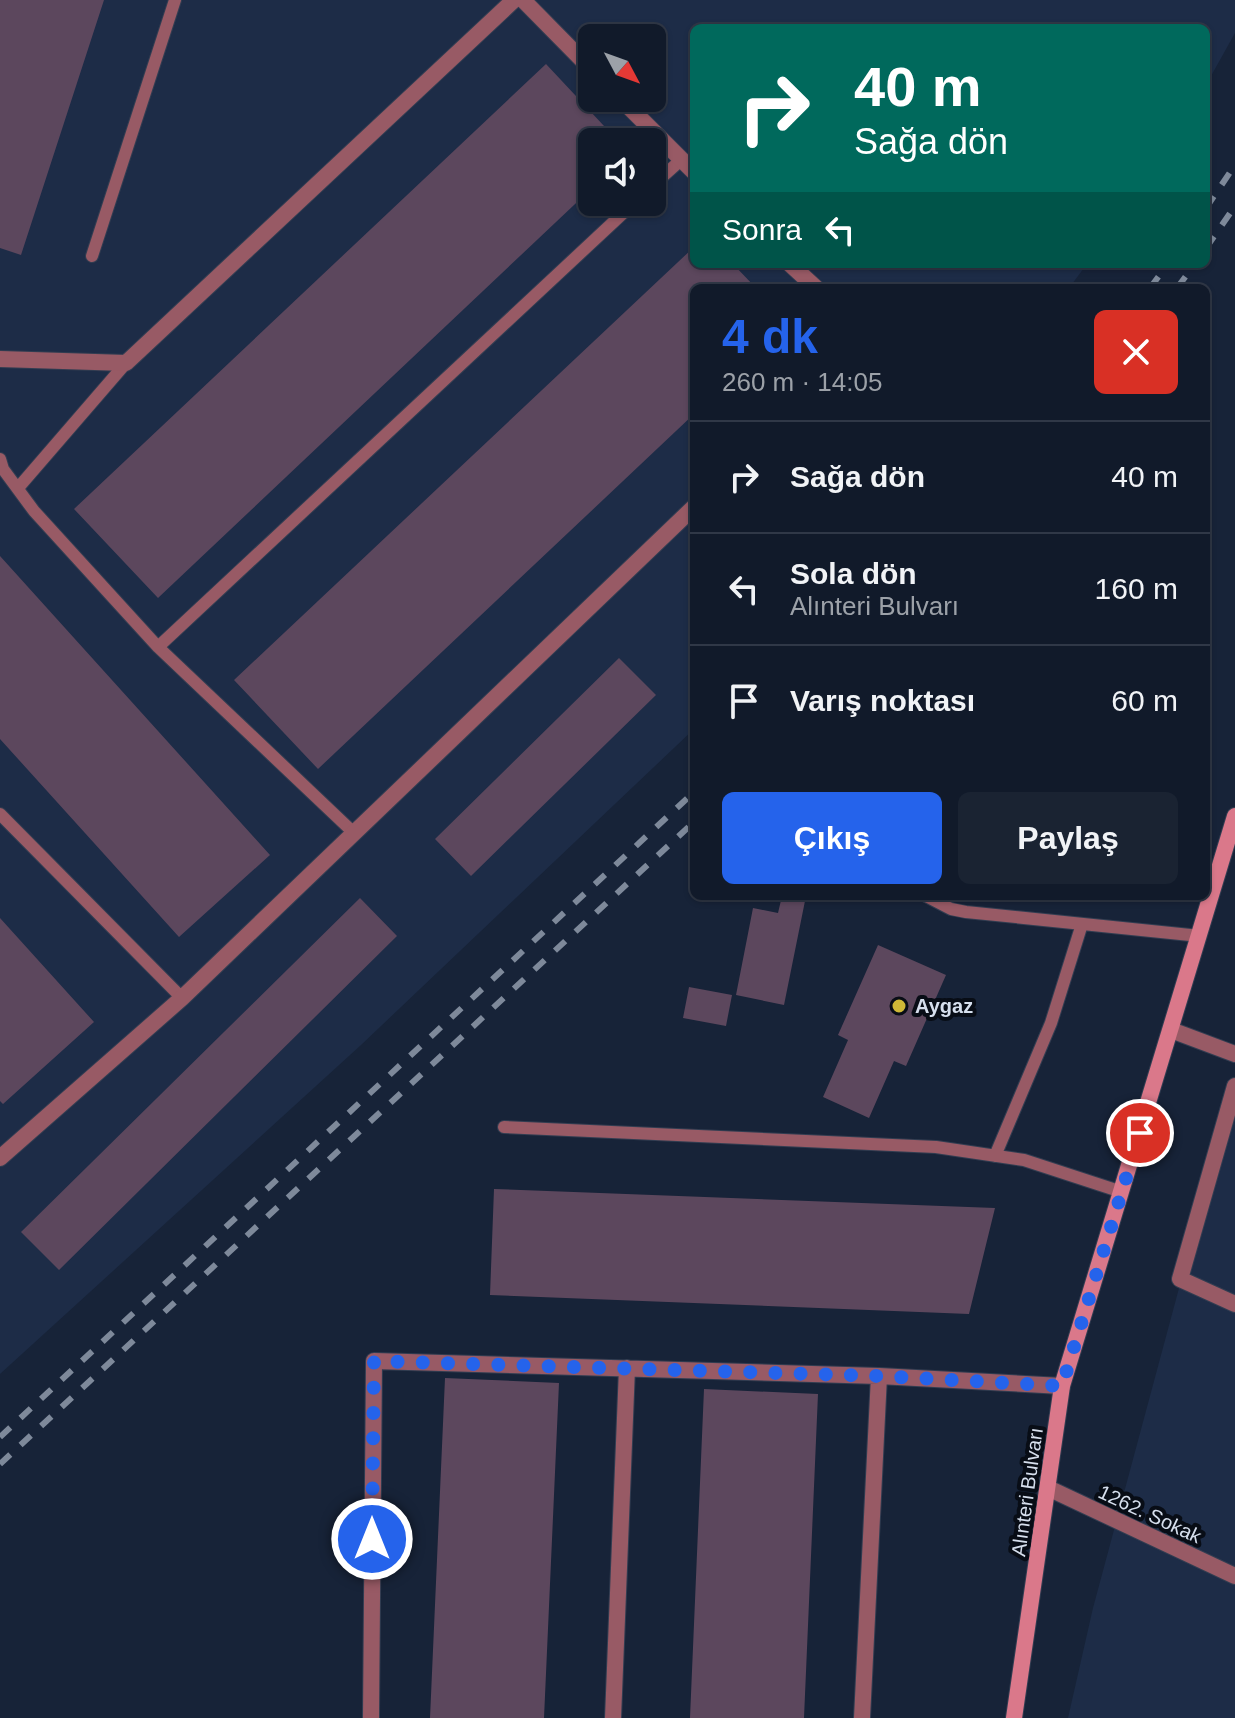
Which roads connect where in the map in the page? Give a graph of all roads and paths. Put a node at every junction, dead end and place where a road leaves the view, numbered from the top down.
1 (175, 0) edge
2 (514, 0) edge
3 (523, 0) edge
4 (578, 56) edge
5 (634, 112) edge
6 (681, 160) junction
7 (690, 168) edge
8 (666, 173) edge
9 (620, 216) edge
10 (92, 256) dead end
11 (794, 268) edge
12 (812, 284) edge
13 (0, 359) edge
14 (126, 363) junction
15 (0, 459) edge
16 (18, 488) junction
17 (690, 511) edge
18 (158, 647) junction
19 (0, 814) edge
20 (1235, 816) edge
21 (354, 833) junction
22 (934, 900) edge
23 (1082, 924) junction
24 (1200, 936) junction
25 (182, 998) junction
26 (1171, 1030) junction
27 (1235, 1054) edge
28 (1235, 1086) edge
29 (504, 1127) dead end
30 (995, 1156) junction
31 (0, 1158) edge
32 (1122, 1192) junction
33 (1235, 1304) edge
34 (627, 1368) junction
35 (879, 1376) junction
36 (1062, 1386) junction
37 (1048, 1488) junction
38 (1235, 1576) edge
39 (371, 1718) edge
40 (613, 1718) edge
41 (862, 1718) edge
42 (1014, 1718) edge

1 - 10 lane
2 - 14 street
3 - 4 street
5 - 6 street
6 - 7 street
6 - 8 lane
9 - 18 lane
11 - 12 street
13 - 14 street
14 - 16 lane
15 - 16 lane
16 - 18 lane
17 - 21 street
18 - 21 lane
19 - 25 lane
20 - 24 main road, Alınteri Bulvarı
21 - 25 street
22 - 23 lane
23 - 24 lane
23 - 30 lane
24 - 26 main road, Alınteri Bulvarı
25 - 31 street
26 - 27 street
26 - 32 main road, Alınteri Bulvarı
28 - 33 street
29 - 30 lane
30 - 32 lane
32 - 36 main road, Alınteri Bulvarı
34 - 35 street
34 - 39 street
34 - 40 street
35 - 36 street
35 - 41 street
36 - 37 main road, Alınteri Bulvarı
37 - 38 street, 1262. Sokak
37 - 42 main road, Alınteri Bulvarı

